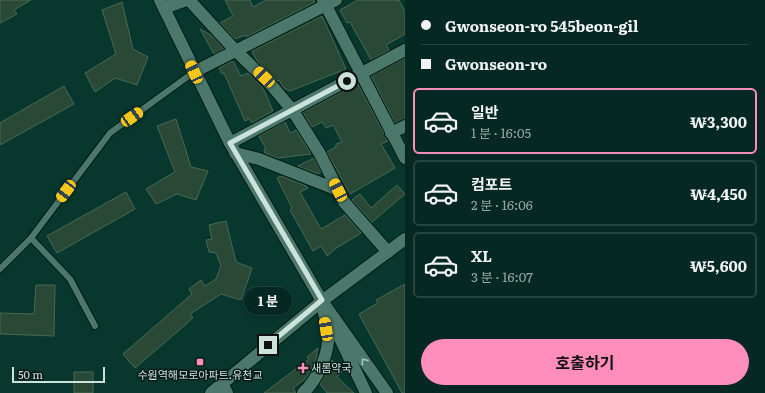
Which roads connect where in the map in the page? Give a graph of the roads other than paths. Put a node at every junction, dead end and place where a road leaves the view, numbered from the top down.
1 (187, 0) edge
2 (328, 2) edge
3 (162, 4) edge
4 (236, 50) junction
5 (405, 50) edge
6 (194, 72) junction
7 (360, 73) junction
8 (292, 111) junction
9 (405, 126) edge
10 (391, 133) junction
11 (232, 148) junction
12 (405, 158) edge
13 (338, 190) junction
14 (31, 238) junction
15 (405, 239) edge
16 (388, 252) junction
17 (0, 269) edge
18 (322, 300) junction
19 (95, 326) dead end
20 (225, 388) edge
21 (211, 393) edge
22 (303, 393) edge
23 (366, 393) edge
24 (387, 393) edge

1 - 3 street
1 - 4 street
2 - 4 street
2 - 7 street
3 - 6 street
4 - 6 street
4 - 8 street
5 - 7 street
6 - 11 street
6 - 14 lane
7 - 8 street
7 - 10 street
8 - 11 street
8 - 13 street
9 - 10 street
10 - 12 street
11 - 13 street
11 - 18 street
13 - 16 street
14 - 17 lane
14 - 19 lane
15 - 16 street
16 - 18 street
18 - 20 street
18 - 22 street
18 - 23 street
24 -> 18 street
20 - 21 street

